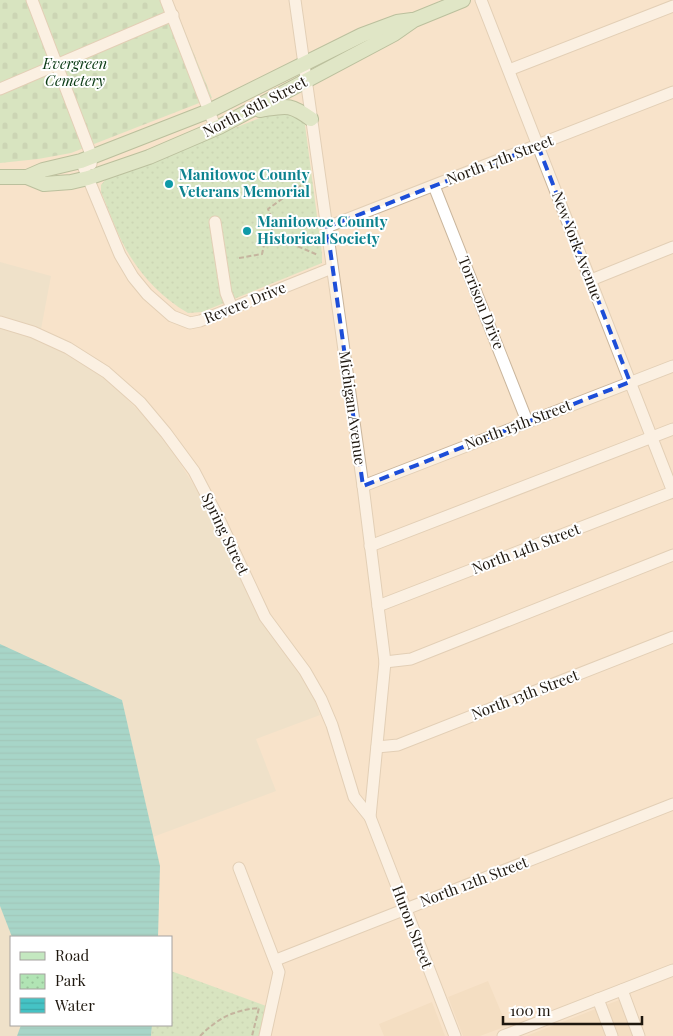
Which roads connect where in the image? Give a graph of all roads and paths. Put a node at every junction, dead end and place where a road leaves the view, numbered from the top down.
1 (32, 0) edge
2 (166, 0) edge
3 (295, 0) edge
4 (463, 0) edge
5 (481, 0) edge
6 (673, 6) edge
7 (172, 15) junction
8 (414, 20) junction
9 (303, 63) junction
10 (57, 64) junction
11 (509, 70) junction
12 (306, 81) junction
13 (0, 89) edge
14 (673, 92) edge
15 (209, 111) junction
16 (247, 112) junction
17 (311, 120) junction
18 (216, 129) junction
19 (538, 146) junction
20 (86, 159) junction
21 (0, 177) edge
22 (27, 178) junction
23 (88, 178) junction
24 (307, 180) dead end
25 (434, 186) junction
26 (215, 222) dead end
27 (327, 227) junction
28 (272, 238) junction
29 (673, 247) edge
30 (318, 255) dead end
31 (239, 258) dead end
32 (332, 268) junction
33 (591, 280) junction
34 (232, 308) junction
35 (0, 322) edge
36 (673, 366) edge
37 (630, 382) junction
38 (528, 421) junction
39 (673, 429) edge
40 (652, 437) junction
41 (363, 486) junction
42 (673, 492) edge
43 (370, 546) junction
44 (673, 555) edge
45 (378, 606) junction
46 (673, 638) edge
47 (385, 662) junction
48 (376, 747) junction
49 (673, 804) edge
50 (370, 817) junction
51 (239, 868) dead end
52 (405, 909) junction
53 (276, 960) junction
54 (673, 970) edge
55 (622, 990) junction
56 (598, 1000) junction
57 (200, 1036) edge
58 (252, 1036) edge
59 (265, 1036) edge
60 (455, 1036) edge
61 (503, 1036) edge
62 (612, 1036) edge
63 (639, 1036) edge

1 - 10 street, Revere Drive
2 - 7 street
3 - 9 street, Michigan Avenue
4 - 8 main road, North 18th Street
5 - 11 street, New York Avenue
6 - 11 street
7 - 10 street
7 - 15 street
8 - 9 main road, North 18th Street
8 - 12 main road, North 18th Street
9 - 12 street, Michigan Avenue
9 - 15 main road, North 18th Street
10 - 13 street
10 - 20 street, Revere Drive
11 - 19 street, New York Avenue
12 - 16 main road, North 18th Street
12 - 17 street, Michigan Avenue
14 - 19 street, North 17th Street
15 - 18 street
15 - 20 main road, North 18th Street
16 - 17 main road
16 - 18 main road, North 18th Street
17 - 27 street, Michigan Avenue
18 - 23 main road, North 18th Street
19 - 25 street, North 17th Street
19 - 33 street, New York Avenue
20 - 22 main road
20 - 23 street, Revere Drive
21 - 22 main road
22 - 23 main road
23 - 34 street, Revere Drive
24 - 28 path
25 - 27 street, North 17th Street
25 - 38 street, Torrison Drive
26 - 34 street
27 - 32 street, Michigan Avenue
28 - 30 path
28 - 31 path
29 - 33 street
32 - 34 street, Revere Drive
32 - 41 street, Michigan Avenue
33 - 37 street, New York Avenue
35 - 50 street, Spring Street
36 - 37 street, North 15th Street
37 - 38 street, North 15th Street
37 - 40 street, New York Avenue
38 - 41 street, North 15th Street
39 - 40 street
40 - 42 street, New York Avenue
40 - 43 street
41 - 43 street, Michigan Avenue
42 - 45 street, North 14th Street
43 - 45 street, Michigan Avenue
44 - 47 street
45 - 47 street, Michigan Avenue
46 - 48 street, North 13th Street
47 - 48 street, Michigan Avenue
48 - 50 street, Michigan Avenue
49 - 52 street, North 12th Street
50 - 52 street, Huron Street
51 - 53 street
52 - 53 street, North 12th Street
52 - 60 street, Huron Street
53 - 59 street
54 - 55 street
55 - 56 street
55 - 63 street
56 - 61 street
56 - 62 street
57 - 58 path

